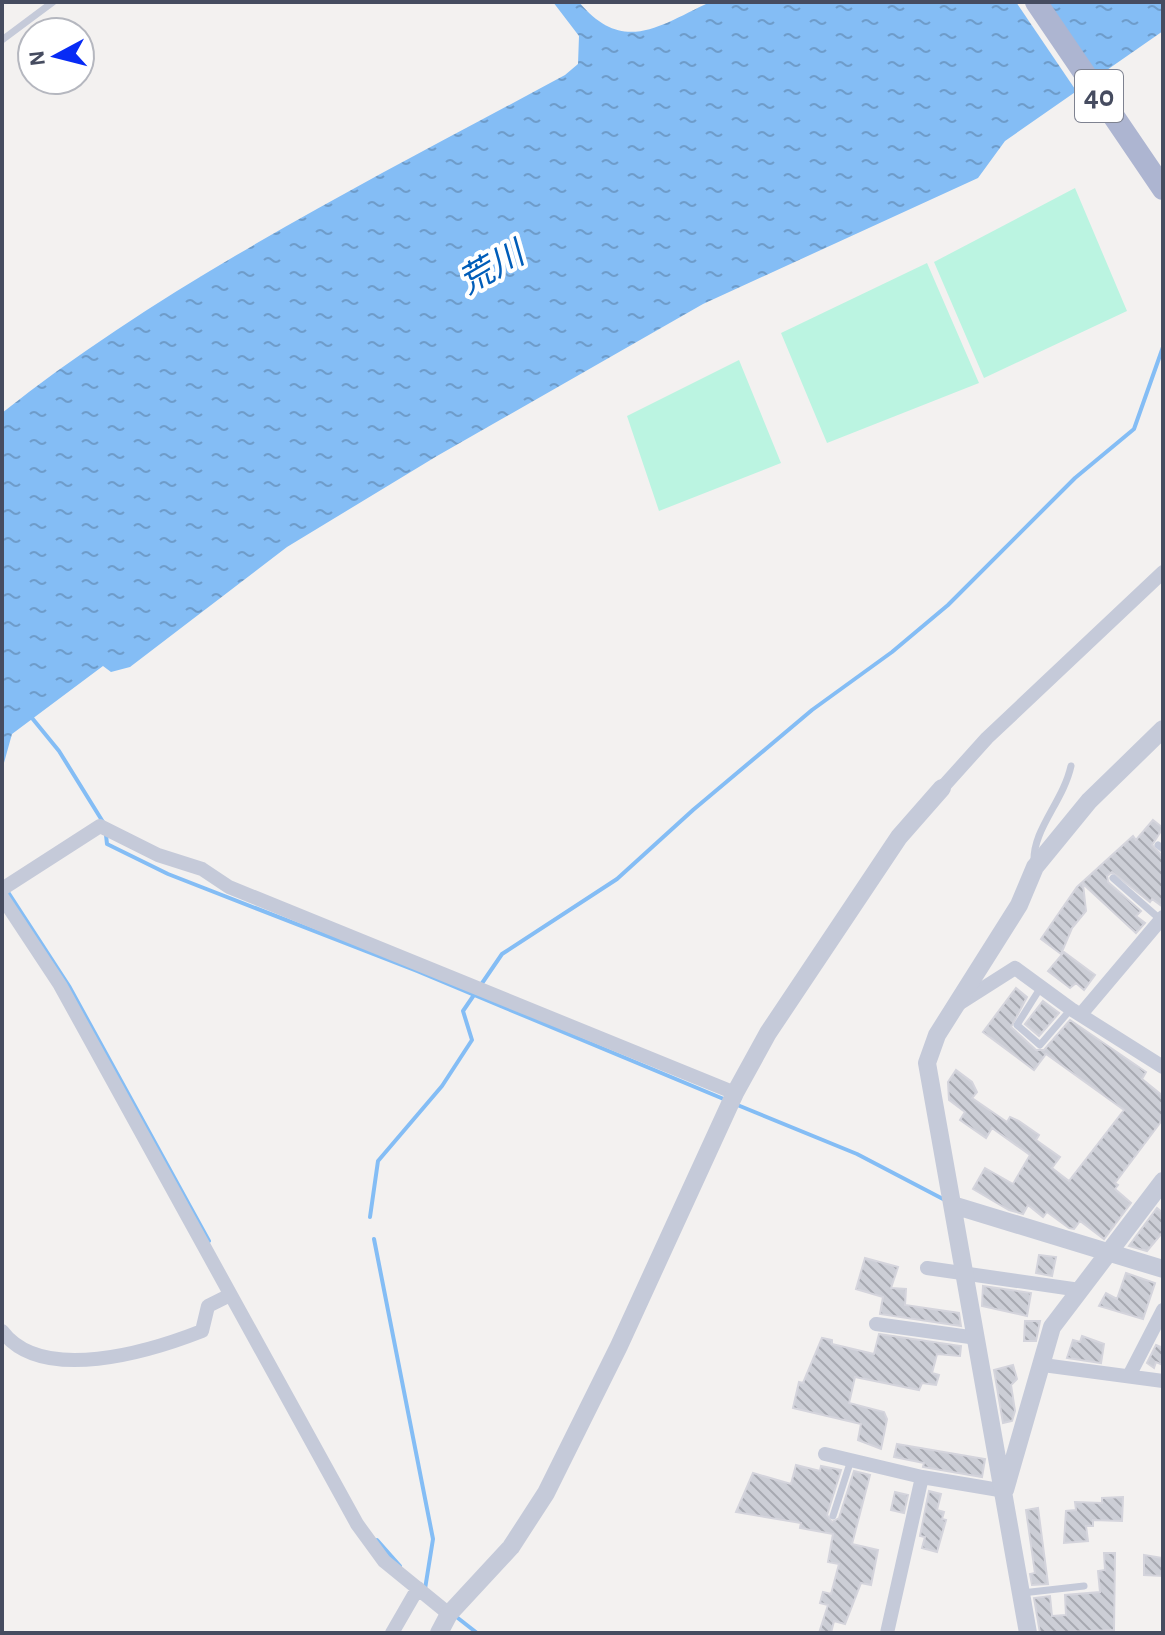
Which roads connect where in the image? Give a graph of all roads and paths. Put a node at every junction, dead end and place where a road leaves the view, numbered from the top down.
1 (53, 2) edge
2 (1036, 2) edge
3 (2, 40) edge
4 (1163, 189) edge
5 (1163, 572) edge
6 (1163, 729) edge
7 (1071, 766) dead end
8 (942, 788) joint
9 (1035, 867) junction
10 (1113, 878) dead end
11 (7, 885) edge
12 (2, 897) edge
13 (1162, 918) edge
14 (1041, 987) junction
15 (956, 1005) junction
16 (1076, 1011) junction
17 (1163, 1067) edge
18 (734, 1098) junction
19 (1163, 1181) edge
20 (953, 1205) junction
21 (1105, 1258) junction
22 (927, 1268) dead end
23 (1163, 1269) edge
24 (965, 1271) junction
25 (1080, 1290) junction
26 (230, 1295) junction
27 (1163, 1310) edge
28 (876, 1324) dead end
29 (2, 1331) edge
30 (977, 1338) junction
31 (1043, 1365) junction
32 (1129, 1376) junction
33 (1163, 1381) edge
34 (825, 1454) dead end
35 (851, 1460) junction
36 (922, 1477) junction
37 (1005, 1491) junction
38 (833, 1516) dead end
39 (1084, 1586) dead end
40 (418, 1588) junction
41 (1022, 1593) junction
42 (453, 1610) junction
43 (392, 1633) edge
44 (439, 1633) edge
45 (887, 1633) edge
46 (1028, 1633) edge

1 - 3 lane
2 - 4 main road, 40
5 - 8 street
6 - 9 street
7 - 9 lane
8 - 18 street
9 - 15 street
10 - 13 lane
11 - 18 street
12 - 26 street
13 - 16 street
14 - 15 street
14 - 16 street
14 - 16 lane
15 - 20 street
16 - 17 street
18 - 42 street
19 - 21 street
20 - 21 street
20 - 24 street
21 - 23 street
21 - 25 street
22 - 24 street
24 - 25 street
24 - 30 street
25 - 31 street
26 - 29 street
26 - 40 street
27 - 32 street
28 - 30 street
30 - 37 street
31 - 32 street
31 - 37 street
32 - 33 street
34 - 35 street
35 - 36 street
35 - 38 lane
36 - 37 street
36 - 45 street
37 - 41 street
39 - 41 lane
40 - 42 street
40 - 43 street
41 - 46 street
42 - 44 street

